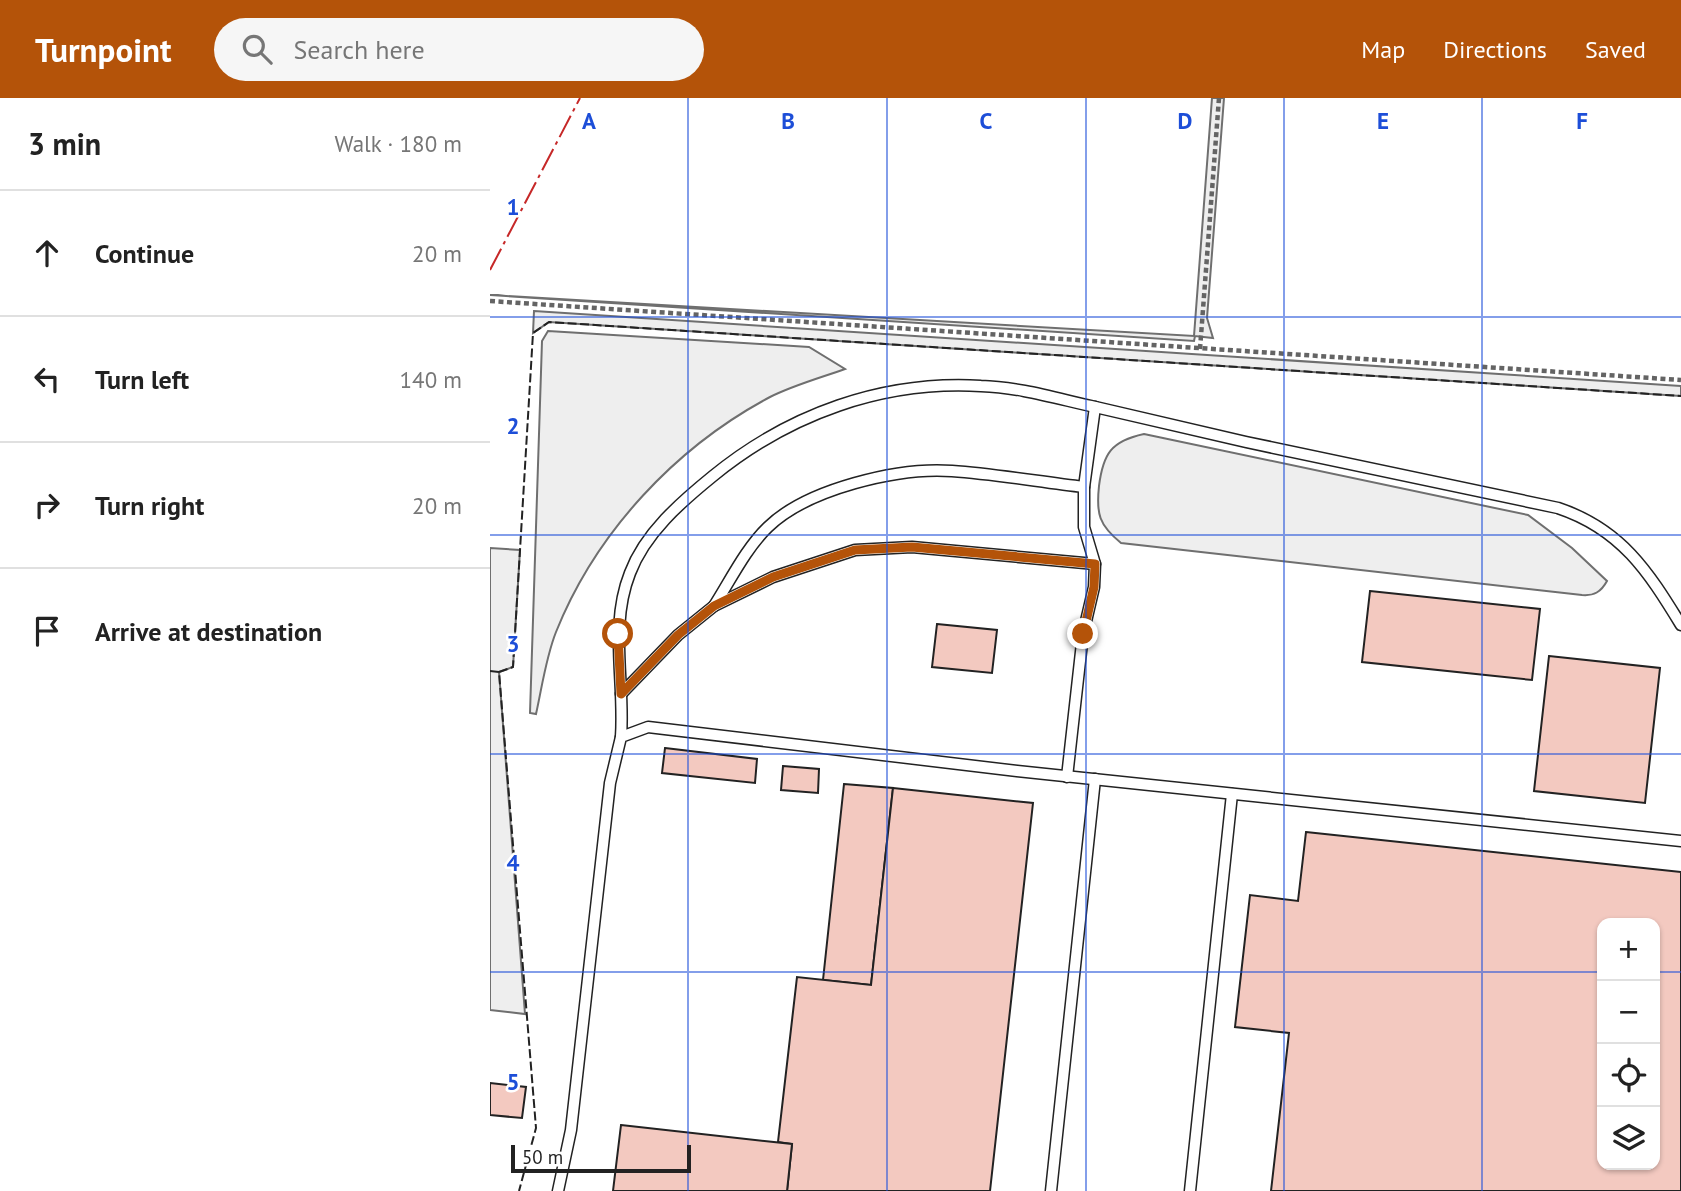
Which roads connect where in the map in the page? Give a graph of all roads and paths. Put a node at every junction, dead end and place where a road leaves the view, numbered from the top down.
1 (1219, 98) edge
2 (490, 301) edge
3 (1200, 349) junction
4 (1681, 380) edge
5 (1095, 407) junction
6 (1084, 487) junction
7 (1095, 564) junction
8 (714, 606) junction
9 (1681, 625) edge
10 (621, 694) junction
11 (621, 737) junction
12 (1067, 776) junction
13 (1095, 779) junction
14 (1232, 794) junction
15 (1681, 841) edge
16 (558, 1191) edge
17 (1051, 1191) edge
18 (1190, 1191) edge

1 - 3 path
2 - 3 path
3 - 4 path
5 - 6 lane
5 - 9 lane
5 - 10 lane
6 - 7 lane
6 - 8 lane
7 - 8 lane
7 - 12 lane
8 - 10 lane
10 - 11 lane
11 - 12 lane
11 - 16 lane
12 - 13 lane
13 - 14 lane
13 - 17 lane
14 - 15 lane
14 - 18 lane

